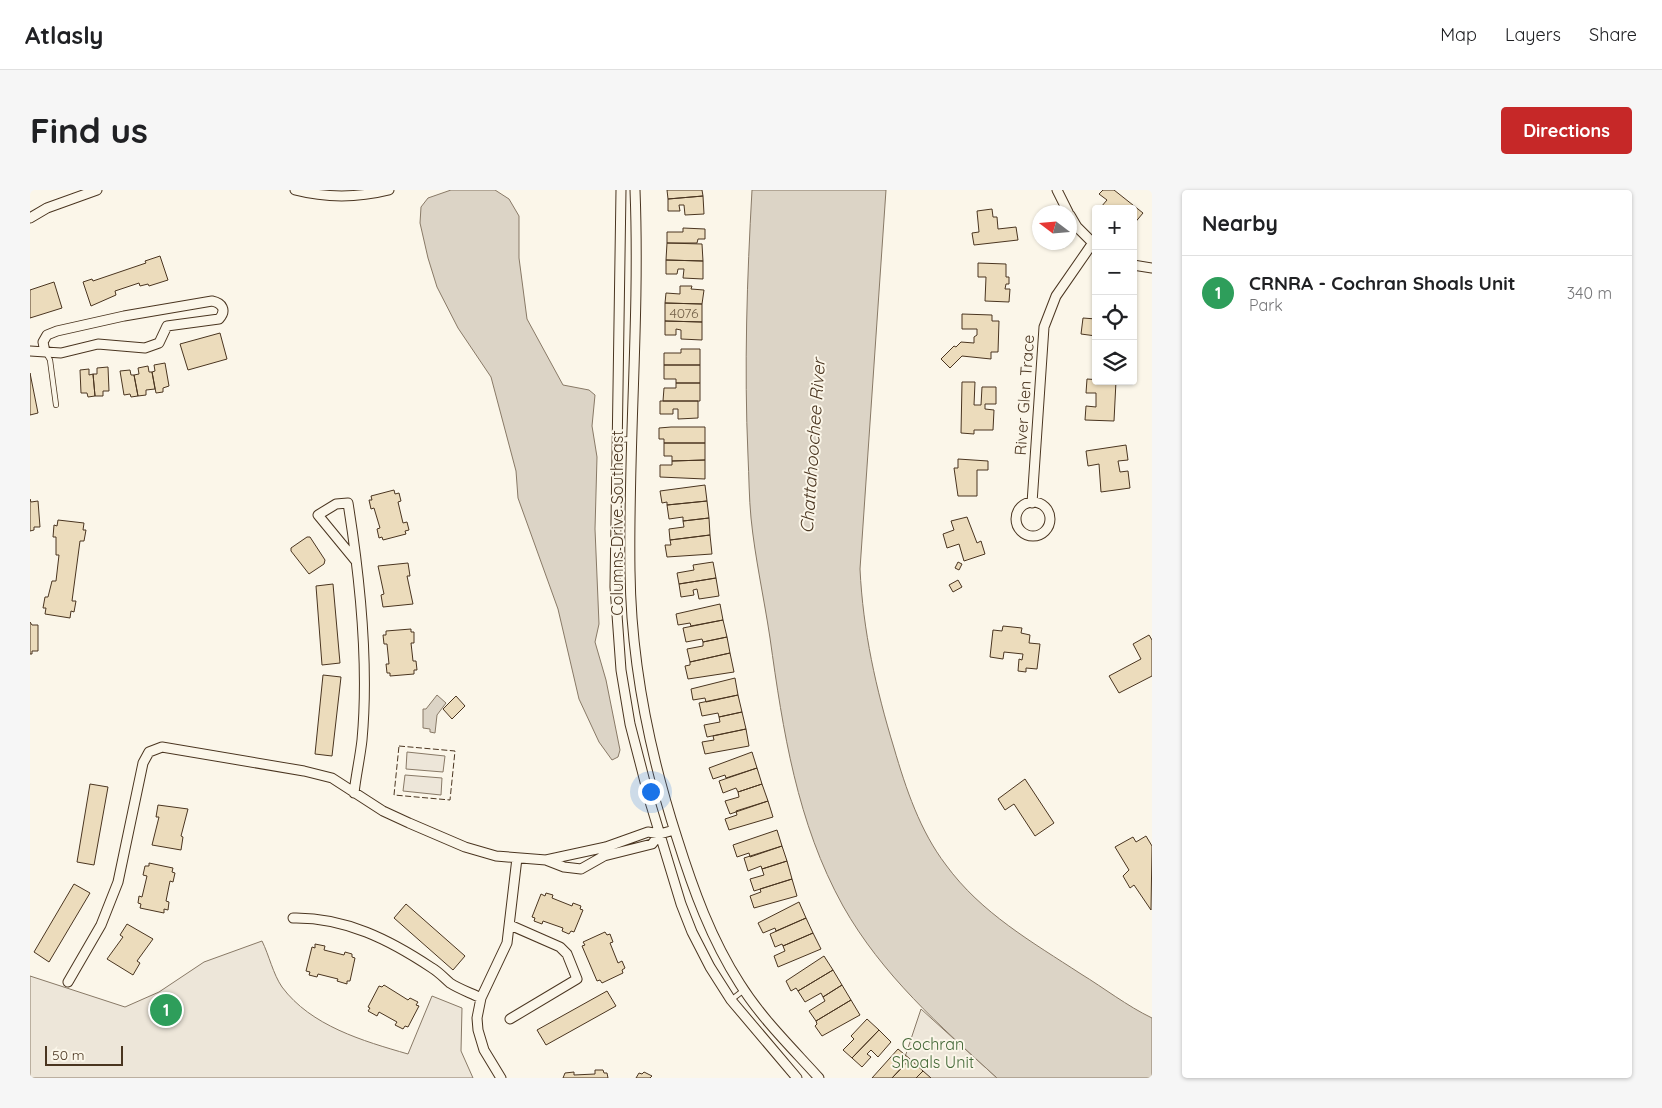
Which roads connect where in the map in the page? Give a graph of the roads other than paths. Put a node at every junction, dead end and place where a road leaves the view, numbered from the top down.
1 (97, 190) edge
2 (295, 190) edge
3 (389, 190) edge
4 (621, 190) edge
5 (635, 190) edge
6 (1057, 190) edge
7 (1064, 205) edge
8 (30, 218) edge
9 (1077, 224) edge
10 (1092, 243) edge
11 (1092, 248) edge
12 (1137, 265) edge
13 (1152, 268) edge
14 (30, 351) edge
15 (45, 352) junction
16 (56, 405) dead end
17 (617, 440) junction
18 (632, 440) junction
19 (1032, 503) dead end
20 (354, 560) junction
21 (633, 631) junction
22 (618, 632) junction
23 (354, 793) junction
24 (674, 830) junction
25 (660, 834) junction
26 (608, 851) junction
27 (517, 858) junction
28 (546, 860) junction
29 (293, 918) dead end
30 (510, 925) junction
31 (68, 982) dead end
32 (744, 990) junction
33 (481, 998) junction
34 (731, 1000) junction
35 (510, 1020) dead end
36 (501, 1078) edge
37 (797, 1078) edge
38 (819, 1078) edge

1 - 8 street
2 - 3 street
4 - 17 street, Columns Drive Southeast
5 - 18 street, Columns Drive Southeast
6 - 7 street
9 - 10 street
11 - 19 street, River Glen Trace
12 - 13 street
14 - 15 street
15 - 15 street
15 - 16 lane
17 - 18 lane
17 - 22 street, Columns Drive Southeast
18 - 21 street, Columns Drive Southeast
20 - 20 street
20 - 23 street
21 - 22 lane
21 - 24 street, Columns Drive Southeast
22 - 25 street, Columns Drive Southeast
23 - 27 street
23 - 31 street
24 - 25 street
24 - 32 street, Columns Drive Southeast
25 - 26 street
25 - 34 street, Columns Drive Southeast
26 - 28 street
26 - 28 street
27 - 28 street
27 - 30 street
29 - 33 street
30 - 33 street
30 - 35 street
32 - 34 lane
32 - 38 street, Columns Drive Southeast
33 - 36 street
34 - 37 street, Columns Drive Southeast

